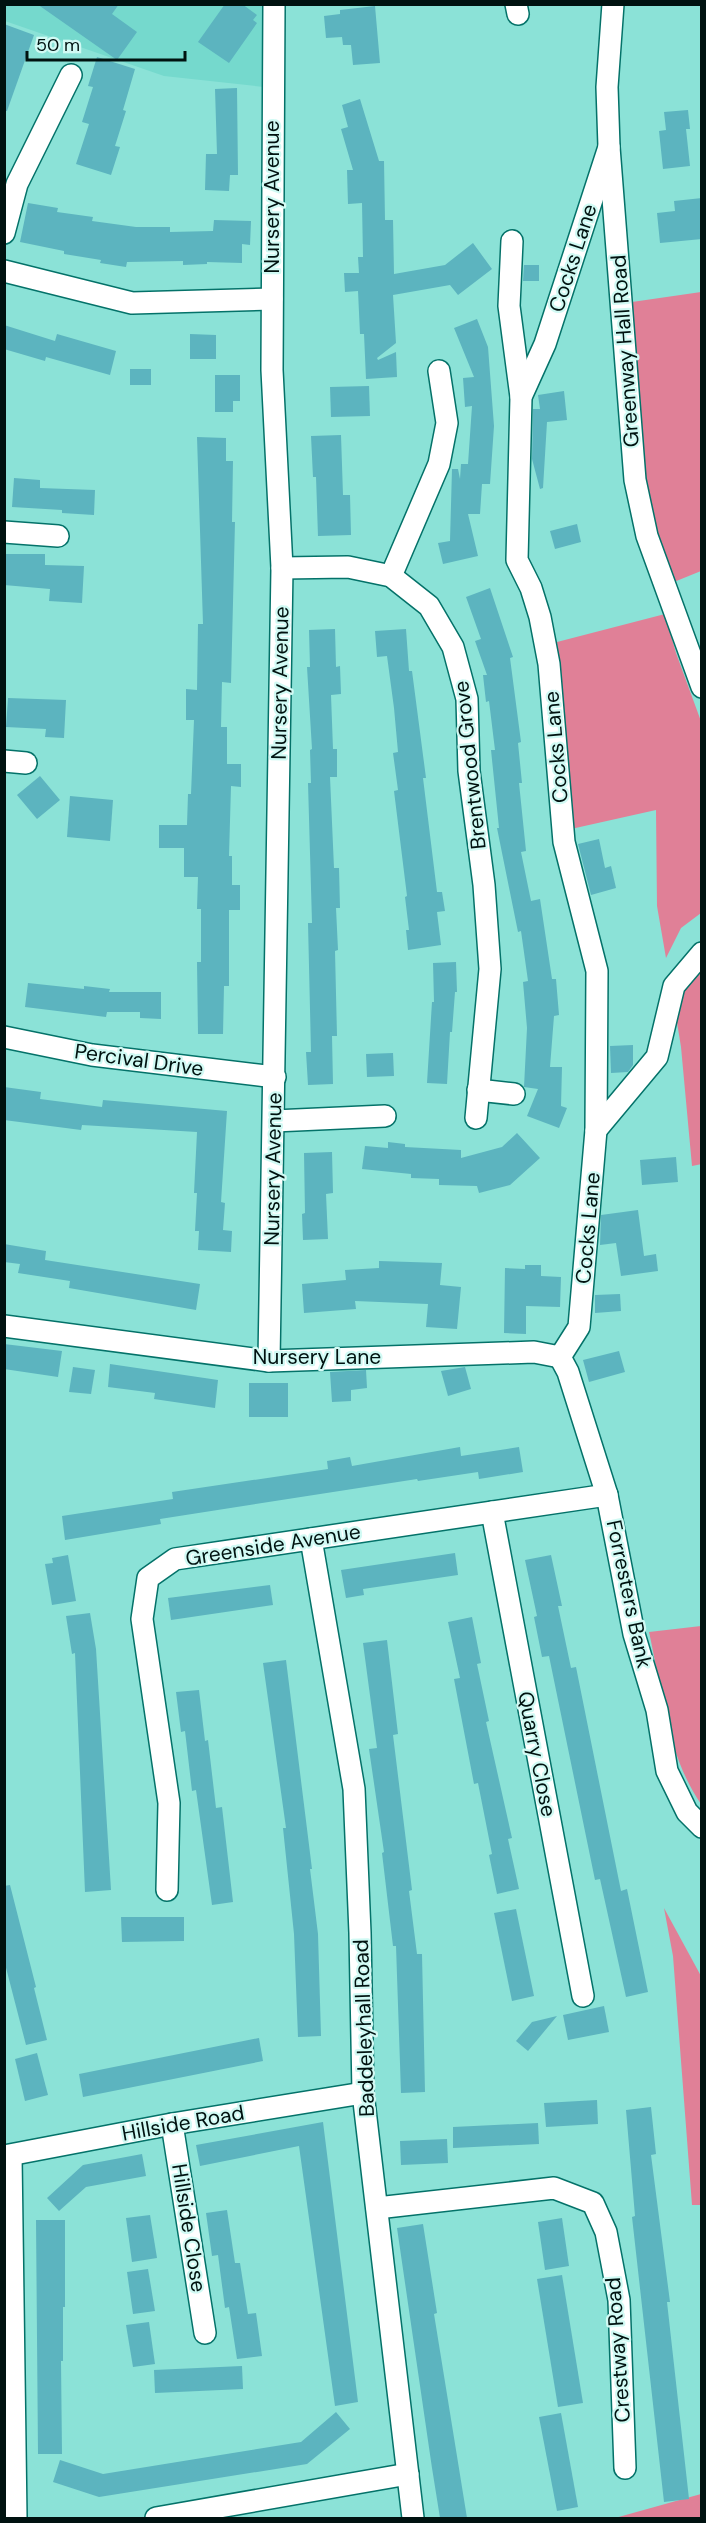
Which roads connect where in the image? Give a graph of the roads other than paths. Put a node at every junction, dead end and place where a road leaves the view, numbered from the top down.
1 (274, 4) edge
2 (613, 4) edge
3 (71, 75) dead end
4 (609, 147) junction
5 (4, 233) edge
6 (512, 242) dead end
7 (4, 271) edge
8 (272, 299) junction
9 (439, 371) dead end
10 (521, 397) junction
11 (4, 532) edge
12 (58, 536) dead end
13 (282, 568) junction
14 (391, 576) junction
15 (702, 687) edge
16 (4, 761) edge
17 (26, 763) dead end
18 (702, 953) edge
19 (4, 1037) edge
20 (274, 1077) junction
21 (478, 1090) junction
22 (514, 1094) dead end
23 (385, 1116) dead end
24 (476, 1118) dead end
25 (274, 1120) junction
26 (596, 1130) junction
27 (4, 1326) edge
28 (560, 1357) junction
29 (269, 1361) junction
30 (607, 1494) junction
31 (492, 1512) junction
32 (311, 1539) junction
33 (702, 1827) edge
34 (167, 1890) dead end
35 (583, 1996) dead end
36 (363, 2093) junction
37 (172, 2124) junction
38 (8, 2156) edge
39 (377, 2208) junction
40 (205, 2333) dead end
41 (625, 2468) dead end
42 (408, 2474) junction
43 (184, 2516) edge
44 (16, 2518) edge
45 (156, 2518) edge
46 (413, 2518) edge

1 - 8 street, Nursery Avenue
2 - 4 street, Greenway Hall Road
3 - 5 street
4 - 10 street, Cocks Lane
4 - 15 street, Greenway Hall Road
6 - 10 street
7 - 8 street
8 - 13 street, Nursery Avenue
9 - 14 street
10 - 26 street, Cocks Lane
11 - 12 street
13 - 14 street, Brentwood Grove
13 - 20 street, Nursery Avenue
14 - 21 street, Brentwood Grove
16 - 17 street
18 - 26 street
19 - 20 street, Percival Drive
20 - 25 street, Nursery Avenue
21 - 22 street
21 - 24 street, Brentwood Grove
23 - 25 street
25 - 29 street, Nursery Avenue
26 - 28 street, Cocks Lane
27 - 29 street, Nursery Lane
28 - 29 street, Nursery Lane
28 - 30 street, Forresters Bank
30 - 31 street, Greenside Avenue
30 - 33 street, Forresters Bank
31 - 32 street, Greenside Avenue
31 - 35 street, Quarry Close
32 - 34 street, Greenside Avenue
32 - 36 street, Baddeleyhall Road
36 - 37 street, Hillside Road
36 - 39 street, Baddeleyhall Road
37 - 38 street, Hillside Road
37 - 40 street, Hillside Close
38 - 44 street
39 - 41 street, Crestway Road
39 - 42 street, Baddeleyhall Road
42 - 43 street
42 - 46 street, Baddeleyhall Road
43 - 45 street

